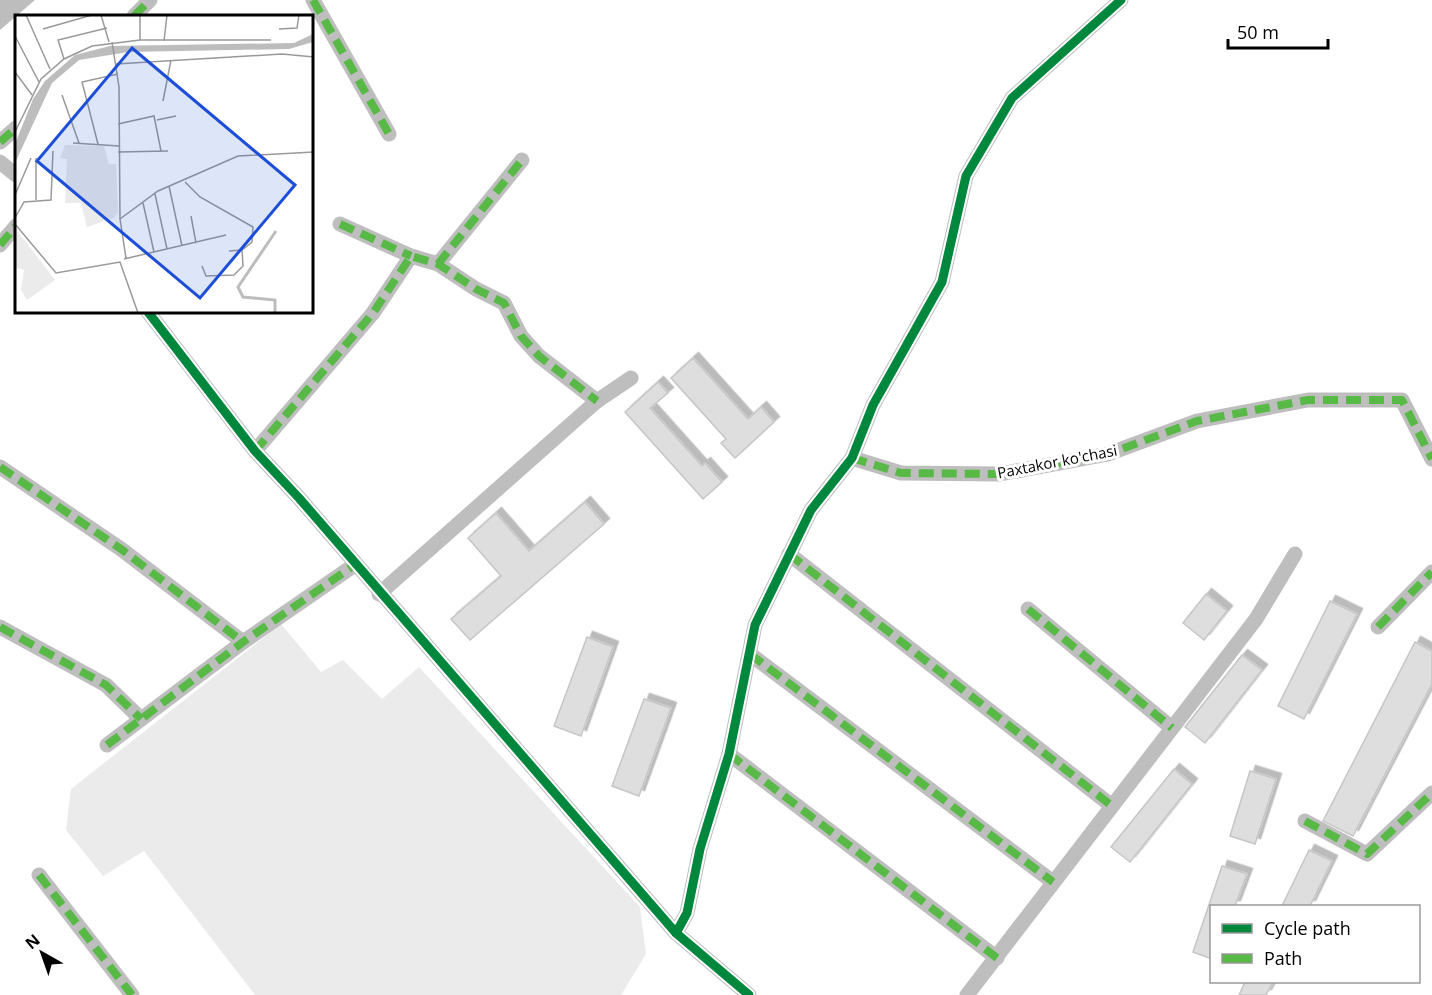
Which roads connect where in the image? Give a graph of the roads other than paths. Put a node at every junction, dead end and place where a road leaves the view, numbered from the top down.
1 (150, 0) edge
2 (313, 0) edge
3 (1121, 0) edge
4 (135, 15) edge
5 (15, 129) edge
6 (389, 134) dead end
7 (0, 142) edge
8 (522, 160) dead end
9 (0, 162) edge
10 (15, 174) edge
11 (340, 224) dead end
12 (15, 227) edge
13 (0, 245) edge
14 (411, 256) junction
15 (438, 264) junction
16 (150, 314) edge
17 (630, 378) dead end
18 (597, 401) junction
19 (255, 451) junction
20 (852, 458) junction
21 (1432, 459) edge
22 (0, 468) edge
23 (789, 554) junction
24 (1295, 554) dead end
25 (356, 564) junction
26 (1432, 572) edge
27 (379, 594) junction
28 (1028, 609) dead end
29 (0, 627) edge
30 (1378, 627) dead end
31 (243, 642) junction
32 (750, 654) junction
33 (141, 719) junction
34 (1172, 728) junction
35 (107, 745) dead end
36 (729, 754) junction
37 (1432, 793) edge
38 (1112, 806) junction
39 (1305, 821) dead end
40 (39, 875) dead end
41 (1053, 882) junction
42 (676, 933) junction
43 (997, 958) junction
44 (132, 995) edge
45 (748, 995) edge
46 (967, 995) edge

1 - 4 street
2 - 6 street
3 - 20 street
5 - 7 street
8 - 15 street
9 - 10 street
11 - 14 street
12 - 13 street
14 - 15 street
14 - 19 street
15 - 18 street
16 - 19 street
17 - 18 street
18 - 27 street
19 - 25 street
20 - 21 street, Paxtakor ko'chasi
20 - 23 street
22 - 31 street
23 - 32 street
23 - 38 street
24 - 34 street
25 - 27 street
25 - 31 street
26 - 30 street
27 - 42 street
28 - 34 street
29 - 33 street
31 - 33 street
32 - 36 street
32 - 41 street
33 - 35 street
34 - 38 street
36 - 42 street
36 - 43 street
37 - 39 street
38 - 41 street
40 - 44 street
41 - 43 street
42 - 45 street
43 - 46 street

